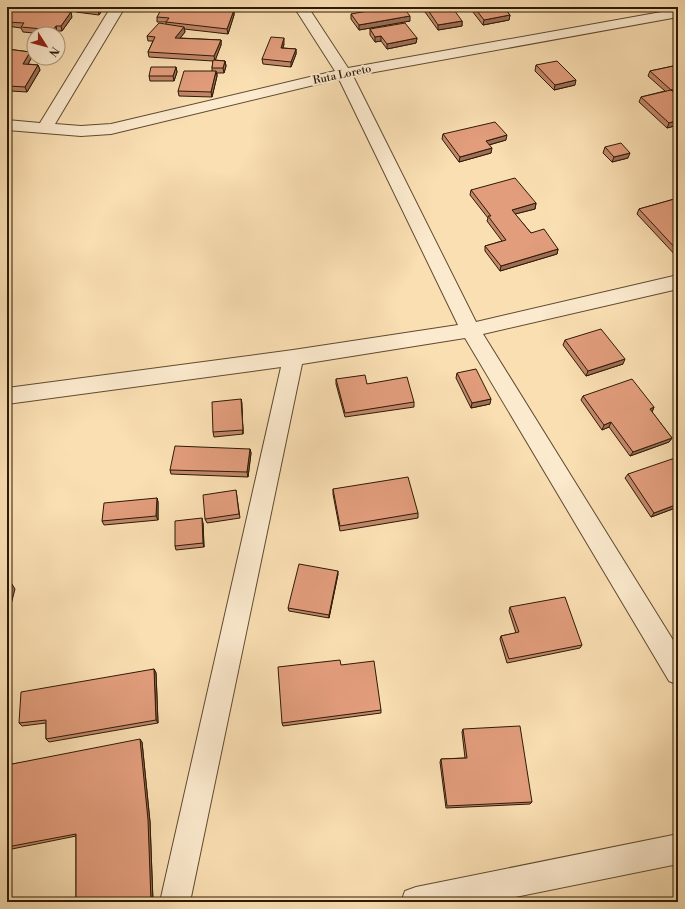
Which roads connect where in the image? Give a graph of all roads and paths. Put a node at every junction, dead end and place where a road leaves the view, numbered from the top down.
1 (118, 7) edge
2 (301, 7) edge
3 (673, 13) edge
4 (344, 73) junction
5 (7, 126) edge
6 (44, 129) junction
7 (678, 282) edge
8 (470, 330) junction
9 (293, 358) junction
10 (7, 396) edge
11 (678, 672) edge
12 (678, 849) edge
13 (175, 902) edge
14 (416, 902) edge

1 - 6 street
2 - 4 street
3 - 4 street, Ruta Loreto
4 - 6 street, Ruta Loreto
4 - 8 street
5 - 6 street, Ruta Loreto
7 - 8 street
8 - 9 street
8 - 11 street
9 - 10 street
9 - 13 street
12 - 14 street

